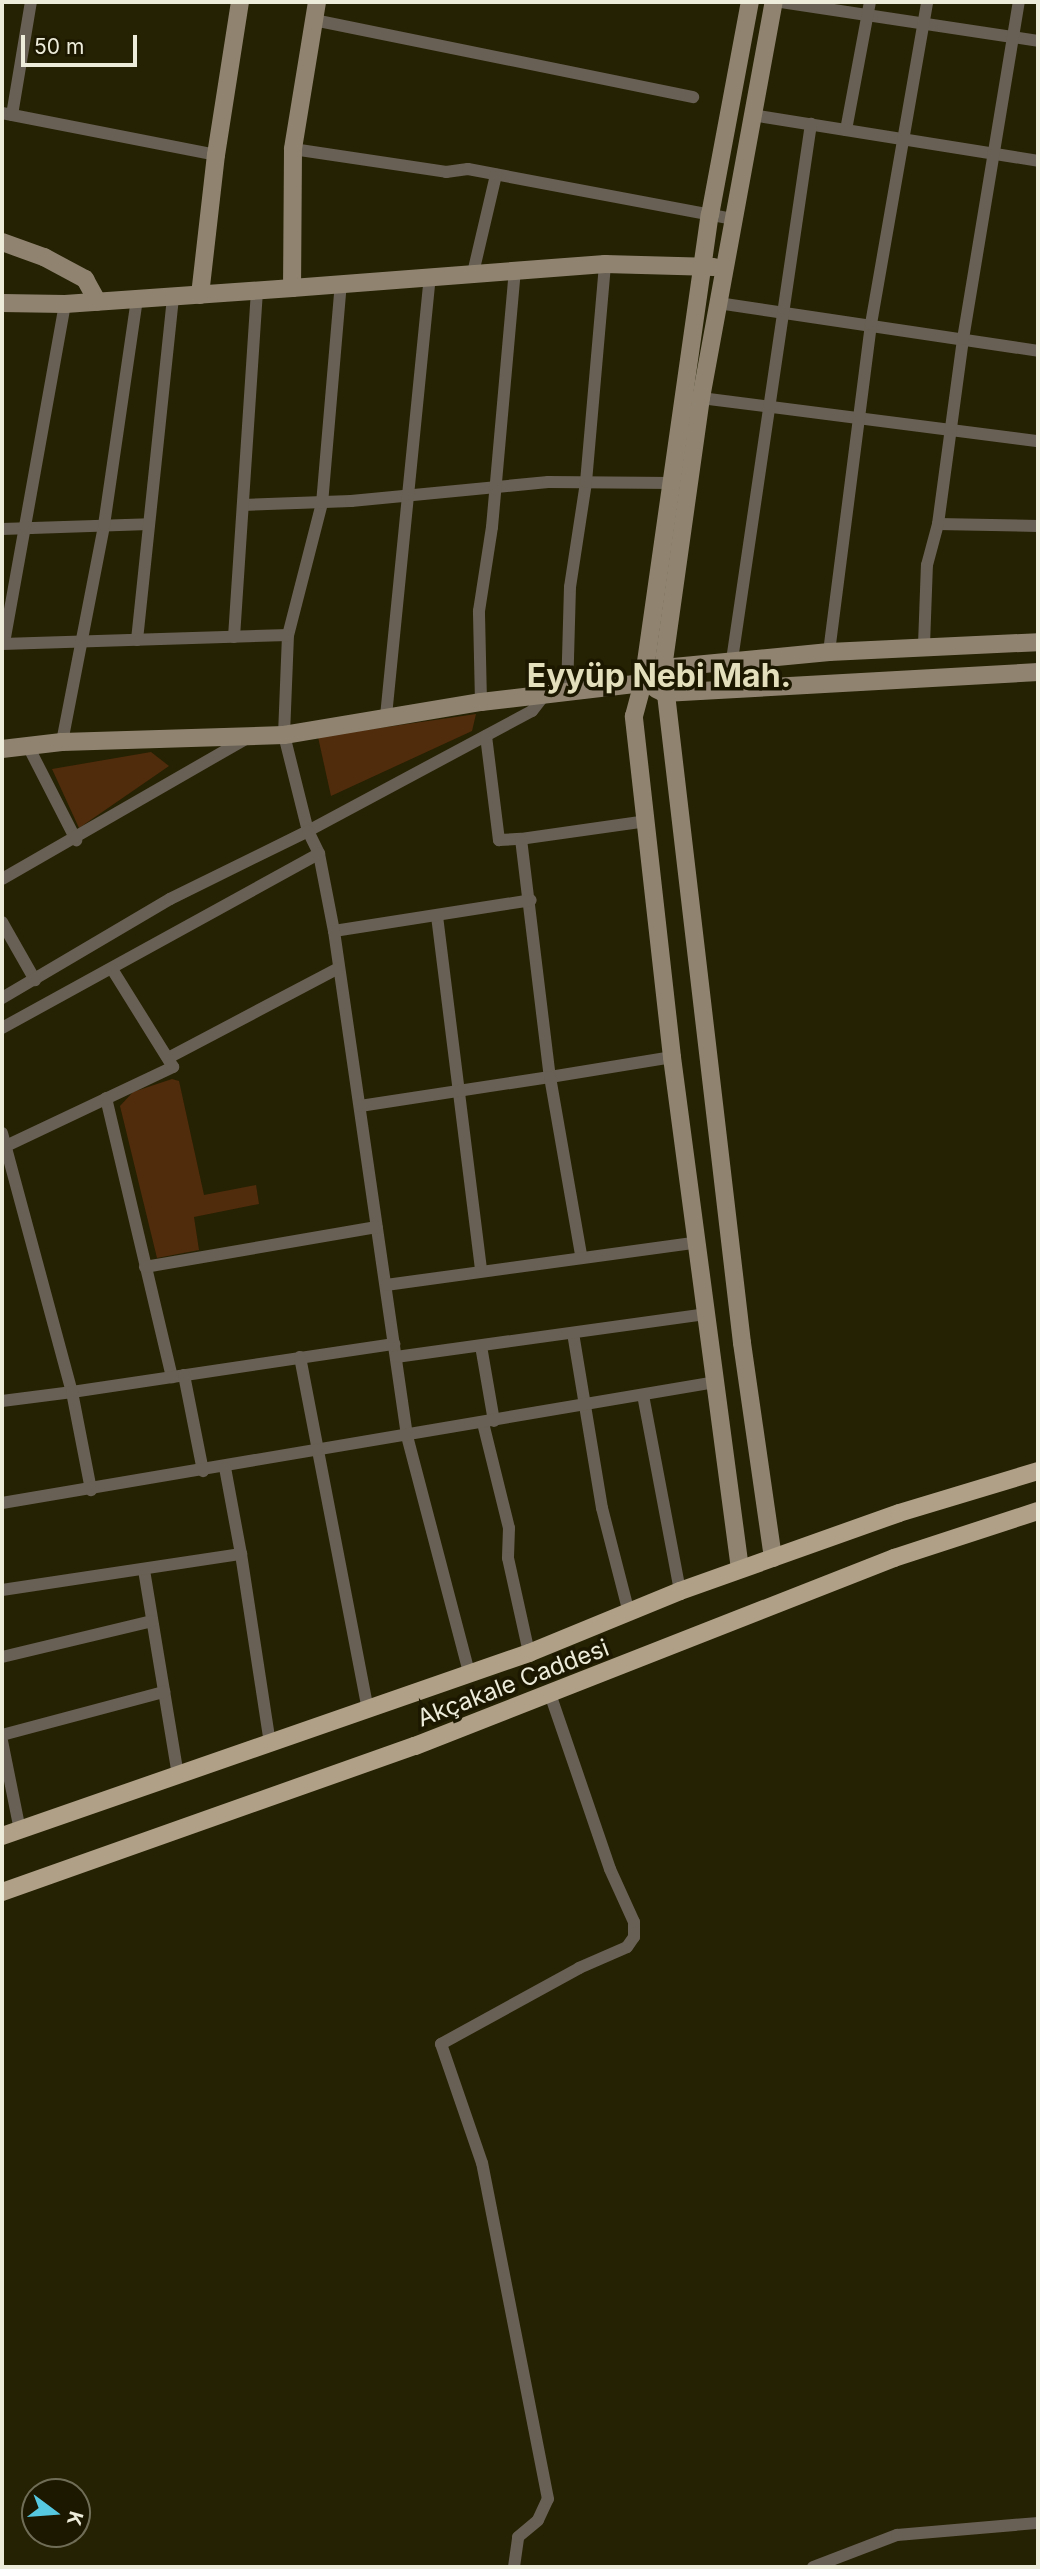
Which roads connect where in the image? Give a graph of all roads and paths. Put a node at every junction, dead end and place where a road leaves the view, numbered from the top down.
1 (32, 2) edge
2 (240, 2) edge
3 (750, 2) edge
4 (774, 2) edge
5 (781, 2) edge
6 (870, 2) edge
7 (927, 2) edge
8 (1019, 2) edge
9 (315, 11) edge
10 (866, 16) junction
11 (923, 24) junction
12 (1014, 37) junction
13 (1038, 41) edge
14 (692, 97) dead end
15 (7, 114) edge
16 (752, 115) junction
17 (811, 124) junction
18 (846, 130) junction
19 (904, 139) junction
20 (293, 149) junction
21 (994, 154) junction
22 (216, 155) junction
23 (1038, 161) edge
24 (496, 175) junction
25 (710, 215) junction
26 (732, 219) junction
27 (2, 242) edge
28 (605, 264) junction
29 (705, 266) junction
30 (724, 267) junction
31 (514, 270) junction
32 (473, 273) junction
33 (430, 276) junction
34 (341, 282) junction
35 (292, 288) junction
36 (257, 292) junction
37 (200, 295) junction
38 (173, 296) junction
39 (137, 299) junction
40 (98, 302) junction
41 (2, 303) edge
42 (718, 303) junction
43 (65, 304) junction
44 (785, 311) junction
45 (872, 324) junction
46 (963, 338) junction
47 (1038, 351) edge
48 (701, 398) junction
49 (770, 407) junction
50 (859, 419) junction
51 (950, 431) junction
52 (1038, 442) edge
53 (586, 482) junction
54 (673, 483) junction
55 (494, 486) junction
56 (405, 493) junction
57 (322, 503) junction
58 (243, 505) junction
59 (149, 524) junction
60 (938, 524) junction
61 (104, 525) junction
62 (26, 526) junction
63 (1038, 526) edge
64 (2, 529) edge
65 (289, 635) junction
66 (234, 637) junction
67 (136, 640) junction
68 (81, 641) junction
69 (1038, 642) edge
70 (3, 643) edge
71 (924, 646) junction
72 (829, 652) junction
73 (732, 660) junction
74 (663, 668) junction
75 (1038, 671) edge
76 (643, 683) junction
77 (664, 693) junction
78 (567, 694) junction
79 (543, 696) junction
80 (481, 702) junction
81 (386, 716) junction
82 (255, 734) junction
83 (284, 735) junction
84 (486, 736) junction
85 (62, 742) junction
86 (28, 746) junction
87 (2, 748) edge
88 (647, 821) junction
89 (307, 831) junction
90 (521, 839) junction
91 (76, 840) junction
92 (319, 854) junction
93 (2, 879) edge
94 (531, 900) junction
95 (437, 916) junction
96 (2, 922) edge
97 (334, 931) junction
98 (339, 968) junction
99 (112, 969) junction
100 (35, 980) junction
101 (2, 998) edge
102 (2, 1028) edge
103 (672, 1057) junction
104 (168, 1058) junction
105 (550, 1077) junction
106 (459, 1093) junction
107 (106, 1098) junction
108 (360, 1106) junction
109 (4, 1139) edge
110 (377, 1227) junction
111 (698, 1242) junction
112 (581, 1255) junction
113 (145, 1266) junction
114 (481, 1270) junction
115 (386, 1285) junction
116 (707, 1314) junction
117 (573, 1334) junction
118 (481, 1346) junction
119 (395, 1351) junction
120 (300, 1357) junction
121 (178, 1376) junction
122 (715, 1382) junction
123 (72, 1392) junction
124 (643, 1395) junction
125 (2, 1401) edge
126 (582, 1405) junction
127 (488, 1422) junction
128 (407, 1436) junction
129 (316, 1452) junction
130 (225, 1468) junction
131 (203, 1471) junction
132 (1038, 1471) edge
133 (91, 1490) junction
134 (2, 1503) edge
135 (1038, 1511) edge
136 (241, 1554) junction
137 (773, 1558) junction
138 (740, 1569) junction
139 (144, 1570) junction
140 (2, 1590) edge
141 (680, 1591) junction
142 (629, 1614) junction
143 (152, 1620) junction
144 (529, 1653) junction
145 (2, 1657) edge
146 (469, 1672) junction
147 (164, 1692) junction
148 (550, 1694) junction
149 (368, 1710) junction
150 (2, 1735) edge
151 (2, 1741) edge
152 (270, 1743) junction
153 (178, 1776) junction
154 (20, 1830) junction
155 (2, 1836) edge
156 (2, 1892) edge
157 (1038, 2523) edge
158 (514, 2567) edge
159 (813, 2567) edge

1 - 15 street
2 - 22 main road
3 - 25 main road
4 - 16 main road
5 - 10 street
6 - 10 street
7 - 11 street
8 - 12 street
9 - 14 street
9 - 20 main road
10 - 11 street
10 - 18 street
11 - 12 street
11 - 19 street
12 - 13 street
12 - 21 street
15 - 22 street
16 - 17 street
16 - 26 main road
17 - 18 street
17 - 44 street
18 - 19 street
19 - 21 street
19 - 45 street
20 - 24 street
20 - 35 main road
21 - 23 street
21 - 46 street
22 - 37 main road
24 - 25 street
24 - 32 street
25 - 26 street
25 - 29 main road
26 - 30 main road
27 - 40 main road
28 - 29 main road
28 - 31 main road
28 - 53 street
29 - 30 main road
29 - 54 main road
30 - 42 main road
31 - 32 main road
31 - 55 street
32 - 33 main road
33 - 34 main road
33 - 56 street
34 - 35 main road
34 - 57 street
35 - 36 main road
36 - 37 main road
36 - 58 street
37 - 38 main road
38 - 39 main road
38 - 59 street
39 - 40 main road
39 - 61 street
40 - 43 main road
41 - 43 main road
42 - 44 street
42 - 48 main road
43 - 62 street
44 - 45 street
44 - 49 street
45 - 46 street
45 - 50 street
46 - 47 street
46 - 51 street
48 - 49 street
48 - 74 main road
49 - 50 street
49 - 73 street
50 - 51 street
50 - 72 street
51 - 52 street
51 - 60 street
53 - 54 street
53 - 55 street
53 - 78 street
54 - 76 main road
55 - 56 street
55 - 80 street
56 - 57 street
56 - 81 street
57 - 58 street
57 - 65 street
58 - 66 street
59 - 61 street
59 - 67 street
60 - 63 street
60 - 71 street
61 - 62 street
61 - 68 street
62 - 64 street
62 - 70 street
65 - 66 street
65 - 83 street
66 - 67 street
67 - 68 street
68 - 70 street
68 - 85 street
69 - 71 main road
71 - 72 main road
72 - 73 main road
73 - 74 main road
74 - 76 main road
74 - 77 main road
75 - 77 main road
76 - 77 main road
76 - 78 main road
76 - 88 main road
77 - 137 main road
78 - 79 main road
79 - 80 main road
79 - 84 street
80 - 81 main road
81 - 83 main road
82 - 83 main road
82 - 85 main road
82 - 91 street
83 - 89 street
84 - 89 street
84 - 90 street
85 - 86 main road
86 - 87 main road
86 - 91 street
88 - 90 street
88 - 103 main road
89 - 92 street
89 - 100 street
90 - 94 street
91 - 93 street
92 - 97 street
92 - 99 street
94 - 95 street
94 - 105 street
95 - 97 street
95 - 106 street
96 - 100 street
97 - 98 street
98 - 104 street
98 - 108 street
99 - 102 street
99 - 104 street
100 - 101 street
103 - 105 street
103 - 111 main road
104 - 107 street
105 - 106 street
105 - 112 street
106 - 108 street
106 - 114 street
107 - 109 street
107 - 113 street
108 - 110 street
109 - 123 street
110 - 113 street
110 - 115 street
111 - 112 street
111 - 116 main road
112 - 114 street
113 - 121 street
114 - 115 street
115 - 119 street
116 - 117 street
116 - 122 main road
117 - 118 street
117 - 126 street
118 - 119 street
118 - 127 street
119 - 120 street
119 - 128 street
120 - 121 street
120 - 129 street
121 - 123 street
121 - 131 street
122 - 124 street
122 - 138 main road
123 - 125 street
123 - 133 street
124 - 126 street
124 - 141 street
126 - 127 street
126 - 142 street
127 - 128 street
127 - 144 street
128 - 129 street
128 - 146 street
129 - 130 street
129 - 149 street
130 - 131 street
130 - 136 street
131 - 133 street
132 - 137 main road, Akçakale Caddesi
133 - 134 street
135 - 148 main road, Akçakale Caddesi
136 - 139 street
136 - 152 street
137 - 138 main road, Akçakale Caddesi
138 - 141 main road, Akçakale Caddesi
139 - 140 street
139 - 143 street
141 - 142 main road, Akçakale Caddesi
142 - 144 main road, Akçakale Caddesi
143 - 145 street
143 - 147 street
144 - 146 main road, Akçakale Caddesi
146 - 149 main road, Akçakale Caddesi
147 - 150 street
147 - 153 street
148 - 156 main road, Akçakale Caddesi
148 - 158 street
149 - 152 main road, Akçakale Caddesi
151 - 154 street
152 - 153 main road, Akçakale Caddesi
153 - 154 main road, Akçakale Caddesi
154 - 155 main road, Akçakale Caddesi
157 - 159 street

